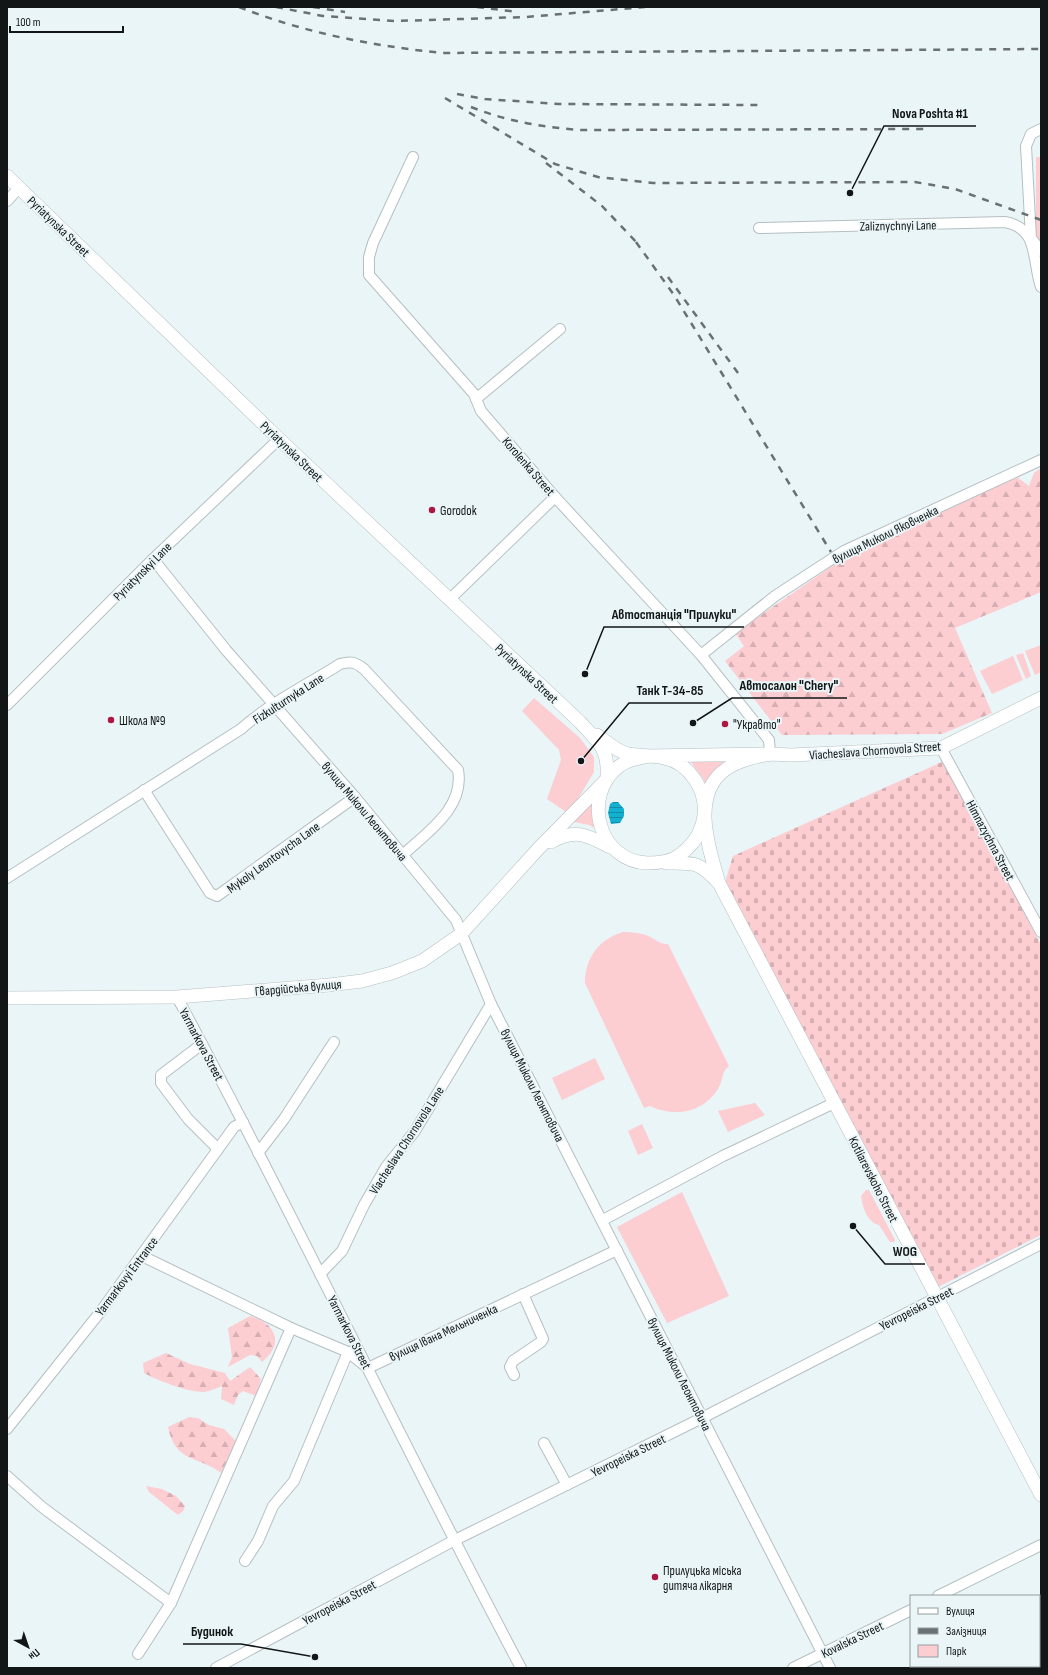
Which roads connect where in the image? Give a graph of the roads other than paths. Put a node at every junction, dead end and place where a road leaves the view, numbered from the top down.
1 (1041, 129) edge
2 (413, 157) dead end
3 (7, 176) edge
4 (19, 188) junction
5 (7, 200) edge
6 (759, 228) dead end
7 (1031, 238) junction
8 (1041, 251) edge
9 (1041, 287) edge
10 (560, 329) dead end
11 (476, 399) junction
12 (279, 439) junction
13 (1041, 460) edge
14 (555, 497) junction
15 (153, 559) junction
16 (449, 600) junction
17 (701, 655) junction
18 (1041, 698) edge
19 (274, 704) junction
20 (7, 705) edge
21 (580, 722) junction
22 (941, 748) junction
23 (770, 754) junction
24 (649, 756) junction
25 (607, 779) junction
26 (144, 790) junction
27 (355, 797) junction
28 (705, 808) junction
29 (539, 848) junction
30 (614, 849) junction
31 (403, 855) junction
32 (658, 863) junction
33 (7, 878) edge
34 (719, 883) junction
35 (1041, 932) edge
36 (461, 934) junction
37 (177, 997) junction
38 (7, 998) edge
39 (491, 1004) junction
40 (334, 1042) dead end
41 (202, 1044) junction
42 (834, 1103) junction
43 (243, 1122) junction
44 (218, 1149) junction
45 (258, 1153) junction
46 (603, 1220) junction
47 (1041, 1244) edge
48 (617, 1250) junction
49 (142, 1256) junction
50 (320, 1274) junction
51 (523, 1294) junction
52 (936, 1298) junction
53 (291, 1328) junction
54 (348, 1352) junction
55 (368, 1368) junction
56 (514, 1376) dead end
57 (702, 1418) junction
58 (7, 1429) edge
59 (544, 1443) dead end
60 (7, 1476) edge
61 (567, 1485) junction
62 (1041, 1495) edge
63 (454, 1540) junction
64 (1041, 1545) edge
65 (245, 1561) dead end
66 (940, 1595) edge
67 (171, 1603) junction
68 (910, 1610) edge
69 (822, 1653) junction
70 (138, 1654) dead end
71 (216, 1668) edge
72 (521, 1668) edge
73 (793, 1668) edge
74 (830, 1668) edge

1 - 7 street
2 - 11 street, Korolenka Street
3 - 4 main road, Pyriatynska Street
4 - 5 street
4 - 12 main road, Pyriatynska Street
6 - 7 street, Zaliznychnyi Lane
7 - 8 street, Zaliznychnyi Lane
7 - 9 street
10 - 11 street
11 - 14 street, Korolenka Street
12 - 15 street, Pyriatynskyi Lane
12 - 16 main road, Pyriatynska Street
13 - 17 street, вулиця Миколи Яковченка
14 - 16 street
14 - 17 street, Korolenka Street
15 - 19 street, вулиця Миколи Леонтовича
15 - 20 street, Pyriatynskyi Lane
16 - 21 main road, Pyriatynska Street
17 - 23 street, Korolenka Street
18 - 22 main road, Viacheslava Chornovola Street
19 - 26 street, Fizkulturnyka Lane
19 - 27 street, вулиця Миколи Леонтовича
19 - 31 street, Fizkulturnyka Lane
21 - 24 main road
21 - 25 main road
22 - 23 main road, Viacheslava Chornovola Street
22 - 35 street, Himnazychna Street
23 - 24 main road
23 - 28 main road
24 - 25 main road
24 - 28 main road
25 - 29 main road, Гвардійська вулиця
25 - 30 main road
26 - 27 street, Mykoly Leontovycha Lane
26 - 33 street, Fizkulturnyka Lane
27 - 31 street, вулиця Миколи Леонтовича
28 - 32 main road
28 - 34 main road
29 - 30 main road
29 - 36 main road, Гвардійська вулиця
30 - 32 main road
31 - 36 street, вулиця Миколи Леонтовича
32 - 34 main road
34 - 42 main road, Kotliarevskoho Street
36 - 37 main road, Гвардійська вулиця
36 - 39 street, вулиця Миколи Леонтовича
37 - 38 main road, Гвардійська вулиця
37 - 41 street, Yarmarkova Street
39 - 46 street, вулиця Миколи Леонтовича
39 - 50 street, Viacheslava Chornovola Lane
40 - 45 street
41 - 43 street, Yarmarkova Street
41 - 44 street
42 - 46 street
42 - 52 main road, Kotliarevskoho Street
43 - 44 street, Yarmarkovyi Entrance
43 - 45 street, Yarmarkova Street
44 - 49 street, Yarmarkovyi Entrance
45 - 50 street, Yarmarkova Street
46 - 48 street, вулиця Миколи Леонтовича
47 - 52 street, Yevropeiska Street
48 - 51 street, вулиця Івана Мельниченка
48 - 57 street, вулиця Миколи Леонтовича
49 - 53 street
49 - 58 street, Yarmarkovyi Entrance
50 - 55 street, Yarmarkova Street
51 - 55 street, вулиця Івана Мельниченка
51 - 56 street
52 - 57 street, Yevropeiska Street
52 - 62 main road, Kotliarevskoho Street
53 - 54 street
53 - 67 street
54 - 55 street
54 - 65 street
55 - 63 street, Yarmarkova Street
57 - 61 street, Yevropeiska Street
57 - 69 street, вулиця Миколи Леонтовича
59 - 61 street
60 - 67 street
61 - 63 street, Yevropeiska Street
63 - 71 street, Yevropeiska Street
63 - 72 street, Yarmarkova Street
64 - 66 street
67 - 70 street
68 - 69 street, Kovalska Street
69 - 73 street, Kovalska Street
69 - 74 street, вулиця Миколи Леонтовича

